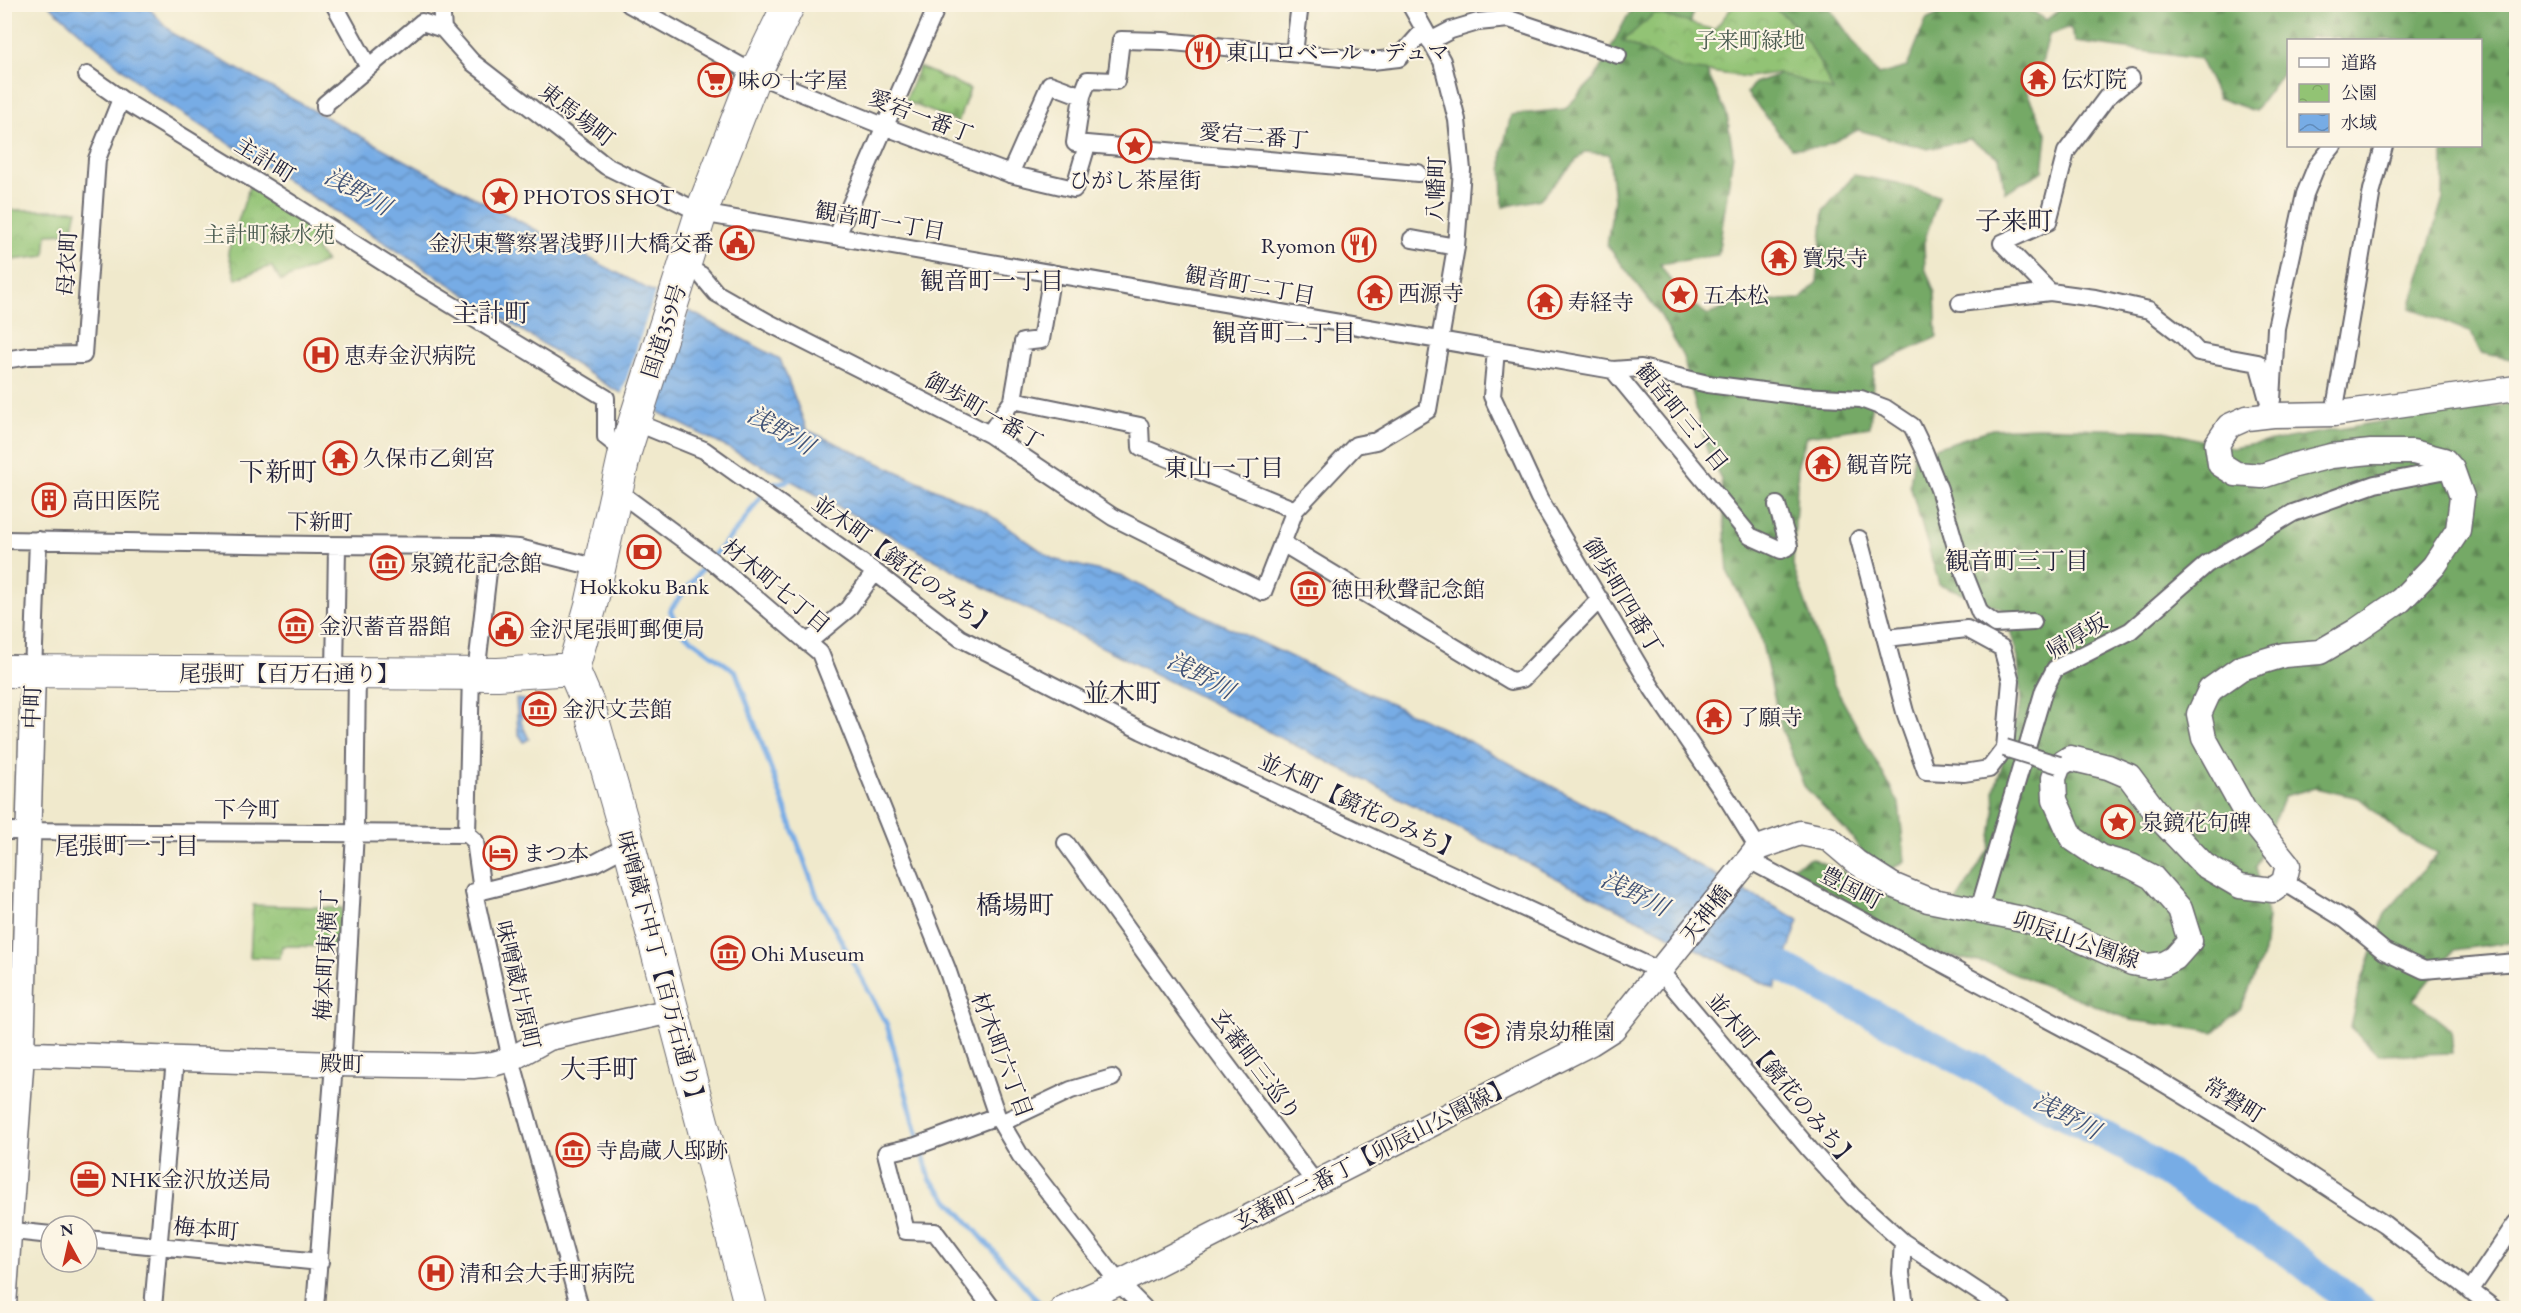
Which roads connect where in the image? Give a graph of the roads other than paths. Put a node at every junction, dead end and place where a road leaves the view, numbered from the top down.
1 (334, 4) edge
2 (441, 4) edge
3 (629, 4) edge
4 (789, 4) edge
5 (939, 4) edge
6 (1300, 4) edge
7 (1410, 4) edge
8 (443, 29) junction
9 (1426, 36) junction
10 (1294, 53) junction
11 (1618, 55) dead end
12 (368, 66) junction
13 (755, 74) junction
14 (87, 75) dead end
15 (2131, 78) dead end
16 (1082, 96) junction
17 (121, 99) junction
18 (325, 106) dead end
19 (886, 127) junction
20 (1087, 146) junction
21 (2332, 147) edge
22 (2384, 147) edge
23 (1418, 173) dead end
24 (1010, 174) junction
25 (701, 213) junction
26 (837, 237) junction
27 (1412, 239) dead end
28 (1456, 247) junction
29 (683, 272) junction
30 (1052, 273) junction
31 (2050, 292) junction
32 (1960, 303) dead end
33 (1439, 341) junction
34 (1496, 350) junction
35 (4, 360) edge
36 (1613, 370) junction
37 (2517, 388) edge
38 (1013, 400) junction
39 (2272, 413) junction
40 (2334, 414) junction
41 (637, 415) junction
42 (989, 434) junction
43 (616, 444) junction
44 (2452, 470) junction
45 (616, 490) junction
46 (1777, 505) dead end
47 (1295, 510) junction
48 (1859, 539) dead end
49 (4, 540) edge
50 (38, 540) junction
51 (1282, 543) junction
52 (337, 546) junction
53 (491, 546) junction
54 (598, 568) junction
55 (875, 572) junction
56 (1600, 599) junction
57 (2033, 622) dead end
58 (1887, 638) junction
59 (807, 643) junction
60 (573, 669) junction
61 (19, 671) edge
62 (346, 673) junction
63 (473, 674) junction
64 (2005, 748) junction
65 (2059, 765) junction
66 (16, 831) edge
67 (355, 832) junction
68 (467, 834) junction
69 (1066, 843) dead end
70 (629, 845) junction
71 (900, 853) joint
72 (1749, 859) junction
73 (2284, 882) junction
74 (482, 891) junction
75 (1979, 909) junction
76 (1934, 956) joint
77 (2517, 962) edge
78 (1666, 964) junction
79 (671, 1011) junction
80 (13, 1053) edge
81 (175, 1059) junction
82 (510, 1059) junction
83 (334, 1064) junction
84 (1112, 1078) dead end
85 (999, 1120) junction
86 (1316, 1184) junction
87 (2517, 1223) edge
88 (7, 1230) edge
89 (39, 1233) edge
90 (99, 1240) edge
91 (1903, 1242) junction
92 (159, 1247) junction
93 (320, 1262) junction
94 (1119, 1283) junction
95 (2470, 1291) junction
96 (4, 1305) edge
97 (153, 1308) edge
98 (315, 1308) edge
99 (580, 1308) edge
100 (751, 1308) edge
101 (992, 1308) edge
102 (1063, 1308) edge
103 (1144, 1308) edge
104 (1905, 1308) edge
105 (2003, 1308) edge
106 (2493, 1308) edge

1 - 12 street
2 - 8 street
3 - 13 street, 愛宕一番丁
4 - 13 highway, 国道359号
5 - 19 street
6 - 10 street
7 - 9 street, 八幡町
8 - 12 street
8 - 25 street, 東馬場町
9 - 10 street
9 - 11 street
9 - 28 street, 八幡町
10 - 16 street
12 - 18 street
13 - 19 street, 愛宕一番丁
13 - 25 highway, 国道359号
14 - 17 street, 主計町
15 - 31 street
16 - 20 street
16 - 24 street
17 - 35 street, 母衣町
17 - 43 street, 主計町
19 - 24 street, 愛宕一番丁
19 - 26 street
20 - 23 street, 愛宕二番丁
20 - 24 street, 愛宕一番丁
21 - 39 street
22 - 40 street
25 - 26 street, 観音町一丁目
25 - 29 highway, 国道359号
26 - 30 street, 観音町一丁目
27 - 28 street
28 - 33 street, 八幡町
29 - 41 highway, 国道359号
29 - 42 street, 御歩町一番丁
30 - 33 street, 観音町二丁目
30 - 38 street
31 - 32 street
31 - 39 street
33 - 34 street, 観音町三丁目
33 - 47 street, 八幡町
34 - 36 street, 観音町三丁目
34 - 56 street, 御歩町四番丁
36 - 46 street, 観音町三丁目
36 - 57 street
37 - 40 street
38 - 42 street
38 - 47 street
39 - 40 street
39 - 44 street
41 - 43 highway, 国道359号
41 - 55 street, 並木町【鏡花のみち】
42 - 51 street, 御歩町一番丁
43 - 45 highway, 国道359号
44 - 73 street
44 - 75 street, 帰厚坂
45 - 54 highway, 国道359号
45 - 59 street, 材木町七丁目
47 - 51 street
48 - 58 street
49 - 50 street, 下新町
50 - 52 street, 下新町
50 - 61 street, 中町
51 - 56 street
52 - 53 street, 下新町
52 - 62 street, 梅本町東横丁
53 - 54 street, 下新町
53 - 63 street, 味噌蔵片原町
54 - 60 highway, 国道359号
55 - 59 street
55 - 78 street, 並木町【鏡花のみち】
56 - 72 street, 御歩町四番丁
58 - 64 street
58 - 64 street
59 - 71 street, 材木町七丁目
60 - 63 highway, 尾張町【百万石通り】
60 - 70 highway, 味噌蔵下中丁【百万石通り】
61 - 62 highway, 尾張町【百万石通り】
61 - 66 street, 中町
62 - 63 highway, 尾張町【百万石通り】
62 - 67 street, 梅本町東横丁
63 - 68 street, 味噌蔵片原町
64 - 65 street, bridge
65 - 73 street
65 - 75 street, 卯辰山公園線
66 - 67 street, 下今町
66 - 80 street, 中町
67 - 68 street, 下今町
67 - 83 street, 梅本町東横丁
68 - 74 street, 味噌蔵片原町
69 - 86 street, 玄蕃町三巡り
70 - 74 street
70 - 79 highway, 味噌蔵下中丁【百万石通り】
71 - 85 street, 材木町六丁目
72 - 75 street, 卯辰山公園線
72 - 76 street, 豊国町
72 - 78 street, 天神橋
73 - 77 street
74 - 82 street, 味噌蔵片原町
76 - 95 street, 常磐町
78 - 86 street, 玄蕃町二番丁【卯辰山公園線】
78 - 91 street, 並木町【鏡花のみち】
79 - 82 street, 殿町
79 - 100 highway, 味噌蔵下中丁【百万石通り】
80 - 81 street, 殿町
80 - 88 street, 中町
81 - 83 street, 殿町
81 - 92 street
82 - 83 street, 殿町
82 - 99 street, 味噌蔵片原町
83 - 93 street, 梅本町東横丁
84 - 85 street
85 - 94 street, 材木町六丁目
85 - 101 street
86 - 94 street, 玄蕃町二番丁【卯辰山公園線】
87 - 95 street
88 - 89 street
88 - 96 street, 中町
90 - 92 street, 梅本町
91 - 104 street
91 - 105 street, 並木町【鏡花のみち】
92 - 93 street, 梅本町
92 - 97 street
93 - 98 street, 梅本町東横丁
94 - 102 street, 玄蕃町二番丁【卯辰山公園線】
94 - 103 street, 材木町六丁目
95 - 106 street, 常磐町

